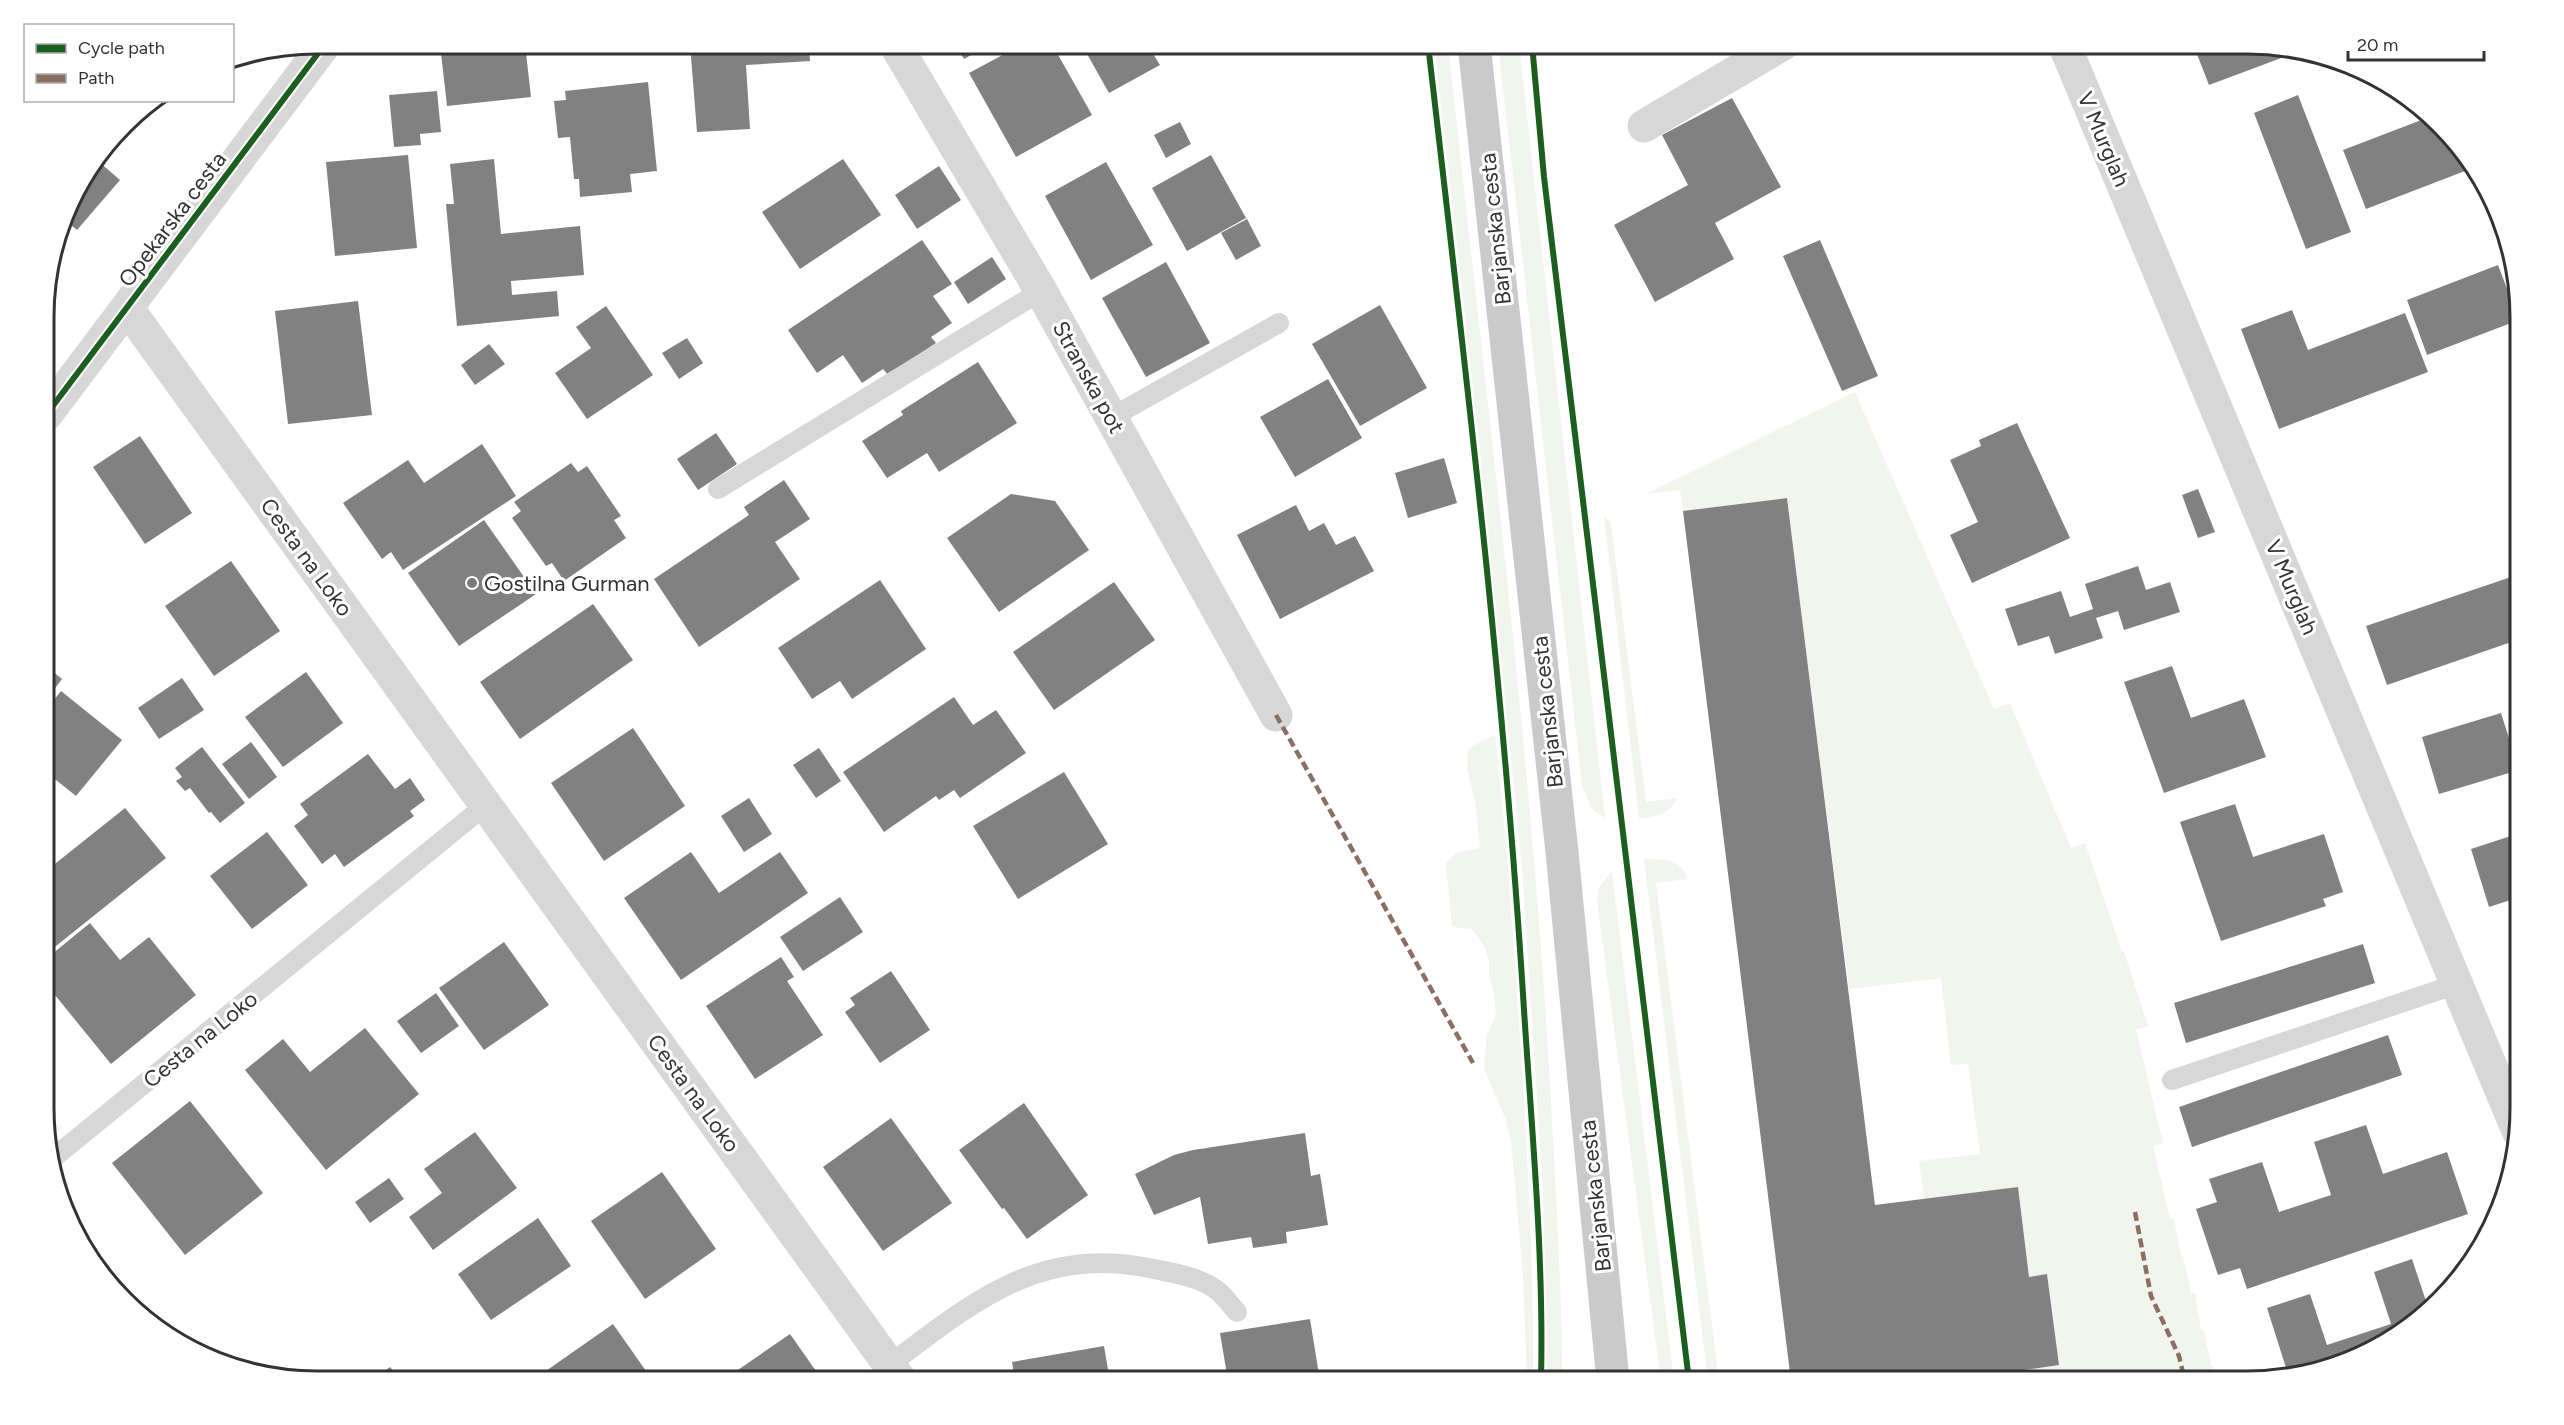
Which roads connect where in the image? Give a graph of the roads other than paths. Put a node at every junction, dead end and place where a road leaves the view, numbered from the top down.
1 (318, 54) edge
2 (901, 54) edge
3 (1475, 54) edge
4 (1766, 54) edge
5 (2068, 54) edge
6 (1644, 126) dead end
7 (1041, 291) junction
8 (128, 309) junction
9 (1279, 323) dead end
10 (54, 405) edge
11 (1112, 417) junction
12 (718, 489) dead end
13 (1276, 716) dead end
14 (487, 804) junction
15 (2457, 984) junction
16 (2172, 1080) dead end
17 (2510, 1111) edge
18 (58, 1154) edge
19 (1237, 1312) dead end
20 (894, 1371) edge
21 (897, 1371) edge
22 (1612, 1371) edge

1 - 8 street, Opekarska cesta
2 - 7 street, Stranska pot
3 - 22 main road, Barjanska cesta
4 - 6 street
5 - 15 street, V Murglah
7 - 11 street, Stranska pot
7 - 12 lane
8 - 10 street, Opekarska cesta
8 - 14 street, Cesta na Loko
9 - 11 lane
11 - 13 street, Stranska pot
14 - 18 lane, Cesta na Loko
14 - 20 street, Cesta na Loko
15 - 16 lane
15 - 17 street, V Murglah
19 - 21 lane

